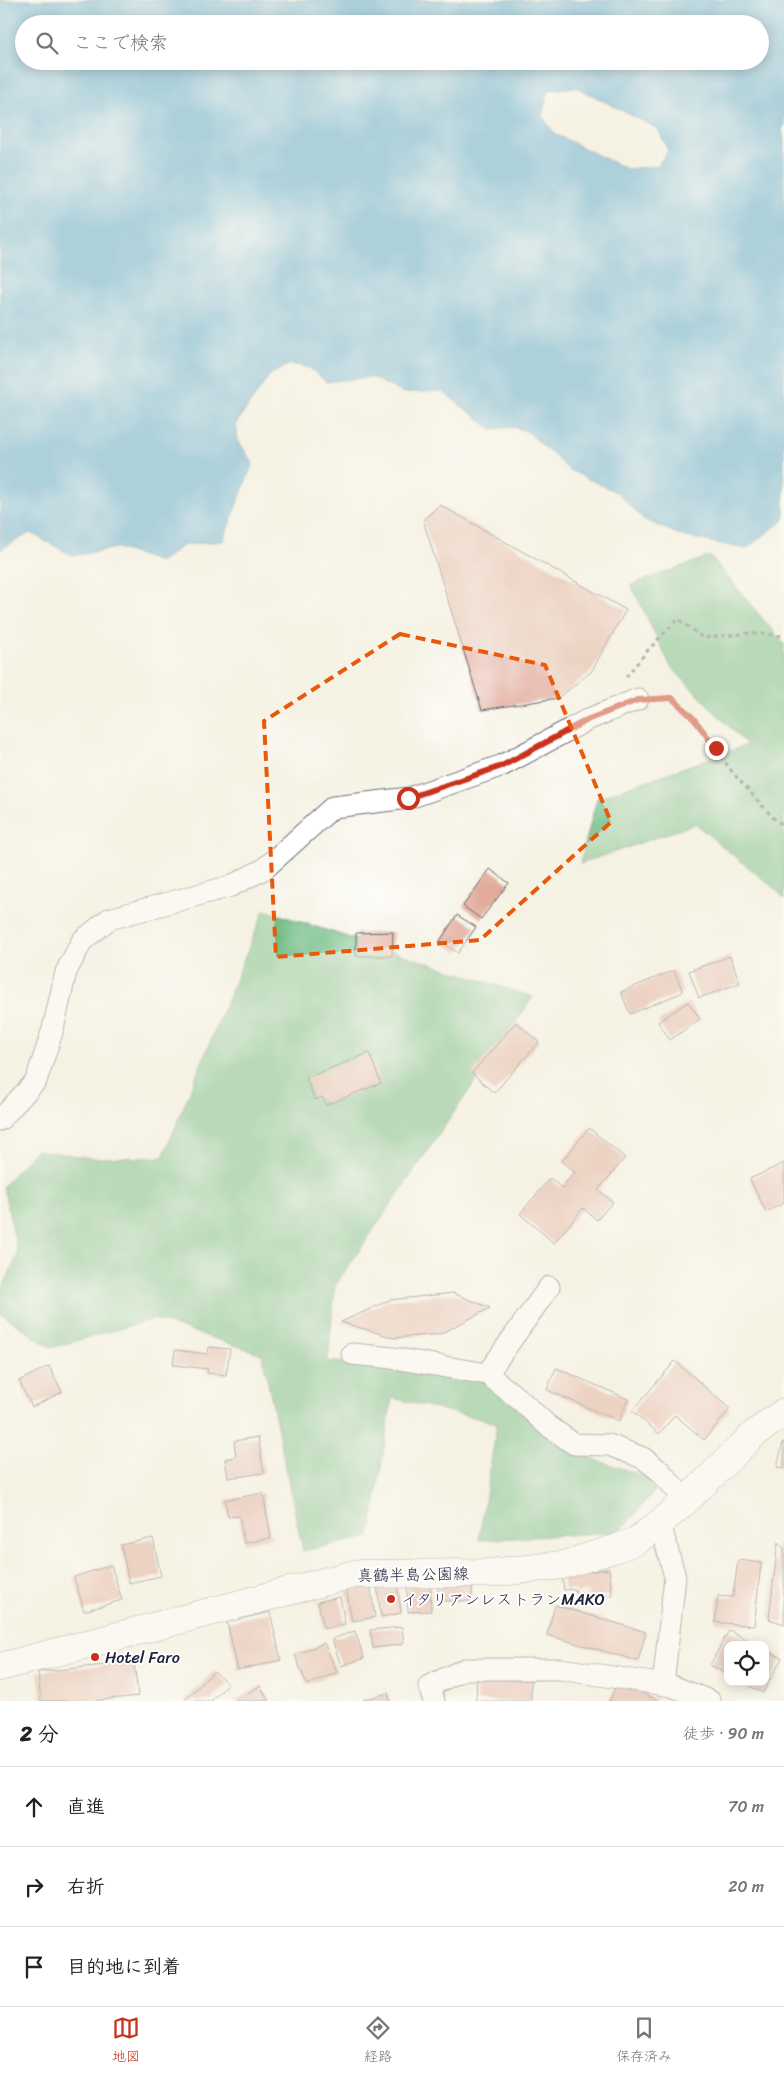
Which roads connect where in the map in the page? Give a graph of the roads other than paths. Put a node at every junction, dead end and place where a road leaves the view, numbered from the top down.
1 (638, 700) road end
2 (0, 1120) edge
3 (550, 1287) dead end
4 (352, 1354) dead end
5 (487, 1374) junction
6 (784, 1412) edge
7 (686, 1501) junction
8 (660, 1523) junction
9 (0, 1666) edge
10 (663, 1684) junction
11 (434, 1701) edge
12 (710, 1701) edge

1 - 2 street
3 - 5 street
4 - 5 street
5 - 7 street
6 - 7 main road, 真鶴半島公園線
7 - 8 main road, 真鶴半島公園線
8 - 9 main road, 真鶴半島公園線
8 - 10 street
10 - 11 street
10 - 12 street

